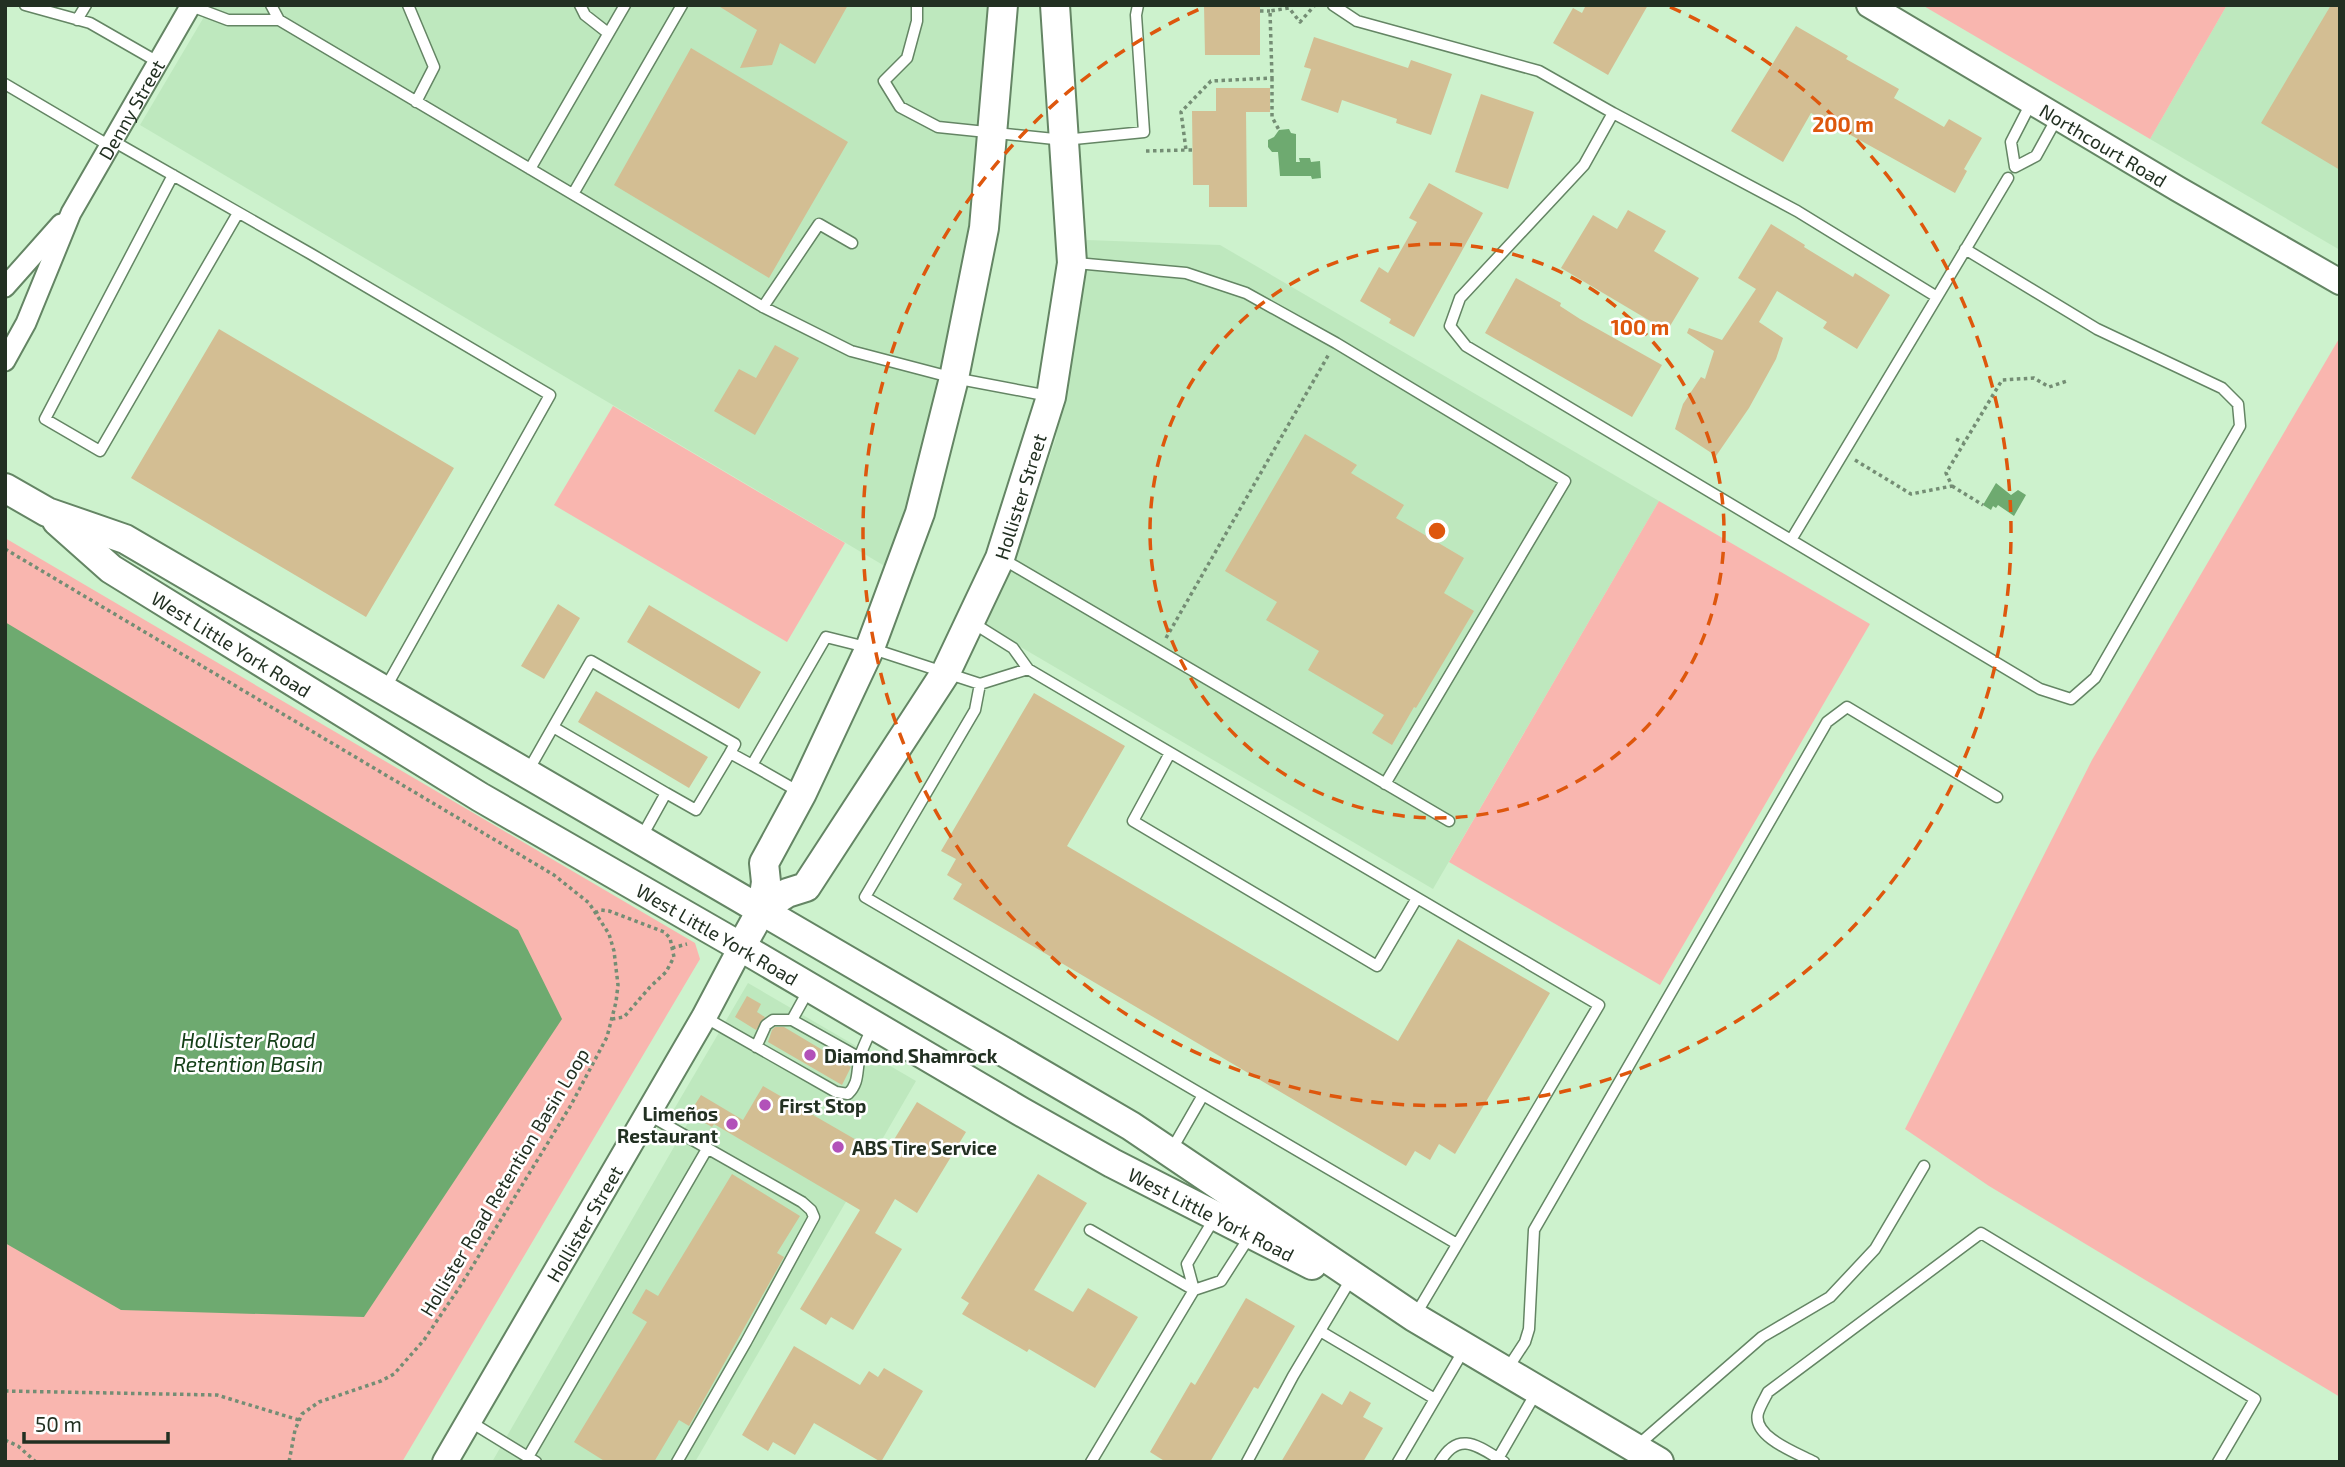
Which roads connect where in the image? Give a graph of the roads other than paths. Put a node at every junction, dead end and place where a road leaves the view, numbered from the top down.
1 (25, 5) edge
2 (86, 5) edge
3 (191, 5) edge
4 (271, 5) edge
5 (408, 5) edge
6 (580, 5) edge
7 (625, 5) edge
8 (682, 5) edge
9 (917, 5) edge
10 (1003, 5) edge
11 (1055, 5) edge
12 (1138, 5) edge
13 (1333, 5) edge
14 (1869, 5) edge
15 (78, 20) junction
16 (279, 20) junction
17 (608, 33) junction
18 (158, 62) junction
19 (5, 84) edge
20 (416, 102) junction
21 (2031, 102) junction
22 (1613, 113) junction
23 (2057, 118) junction
24 (992, 132) junction
25 (1064, 140) junction
26 (112, 144) junction
27 (530, 169) junction
28 (173, 175) junction
29 (2008, 177) dead end
30 (573, 194) junction
31 (71, 213) junction
32 (238, 213) junction
33 (852, 243) dead end
34 (1965, 249) junction
35 (1072, 263) junction
36 (2340, 282) edge
37 (5, 287) edge
38 (1937, 297) junction
39 (763, 307) junction
40 (5, 361) edge
41 (954, 378) junction
42 (1051, 397) junction
43 (5, 488) edge
44 (47, 512) junction
45 (1791, 540) junction
46 (1000, 558) junction
47 (970, 621) junction
48 (870, 648) junction
49 (1028, 669) junction
50 (946, 672) junction
51 (979, 684) junction
52 (384, 690) junction
53 (553, 727) junction
54 (730, 753) junction
55 (1170, 753) junction
56 (752, 765) junction
57 (527, 772) junction
58 (1385, 784) junction
59 (666, 793) junction
60 (802, 793) junction
61 (1997, 797) dead end
62 (1449, 821) dead end
63 (641, 838) junction
64 (1417, 898) junction
65 (762, 909) junction
66 (741, 947) junction
67 (810, 988) junction
68 (704, 1017) junction
69 (792, 1020) junction
70 (873, 1025) junction
71 (756, 1047) junction
72 (860, 1058) junction
73 (1203, 1095) junction
74 (647, 1114) junction
75 (707, 1149) junction
76 (1170, 1152) junction
77 (1924, 1166) dead end
78 (1215, 1216) junction
79 (1090, 1230) dead end
80 (1251, 1235) junction
81 (1457, 1244) junction
82 (1348, 1284) junction
83 (1194, 1290) junction
84 (1414, 1317) junction
85 (1320, 1331) junction
86 (1465, 1348) junction
87 (1506, 1372) junction
88 (1538, 1391) junction
89 (1435, 1399) junction
90 (469, 1420) junction
91 (1635, 1447) junction
92 (532, 1459) edge
93 (1499, 1460) edge
94 (445, 1462) edge
95 (677, 1462) edge
96 (1091, 1462) edge
97 (1247, 1462) edge
98 (1398, 1462) edge
99 (1440, 1462) edge
100 (1659, 1462) edge
101 (1814, 1462) edge
102 (2218, 1462) edge

1 - 15 lane
2 - 15 lane
3 - 16 lane
3 - 18 street, Denny Street
4 - 16 lane
5 - 20 lane
6 - 17 lane
7 - 17 lane
8 - 30 lane
9 - 24 lane
10 - 24 main road, Hollister Street
11 - 25 main road, Hollister Street
12 - 25 lane
13 - 22 lane
14 - 21 street, Northcourt Road
15 - 18 lane
16 - 20 lane
17 - 27 lane
18 - 26 street, Denny Street
19 - 26 lane
20 - 27 lane
21 - 23 street, Northcourt Road
21 - 23 lane
22 - 38 lane
22 - 45 lane
23 - 36 street, Northcourt Road
24 - 25 lane
24 - 41 main road, Hollister Street
25 - 35 main road, Hollister Street
26 - 28 lane
26 - 31 street, Denny Street
27 - 30 lane
28 - 32 lane
28 - 32 lane
29 - 34 lane
30 - 39 lane
31 - 37 street, Denny Street
31 - 40 street, Denny Street
32 - 52 lane
33 - 39 lane
34 - 38 lane
34 - 45 lane
35 - 42 main road, Hollister Street
35 - 58 lane
38 - 45 lane
39 - 41 lane
41 - 42 lane
41 - 48 main road, Hollister Street
42 - 46 main road, Hollister Street
43 - 44 main road, West Little York Road
44 - 52 main road, West Little York Road
44 - 66 main road, West Little York Road
46 - 47 main road, Hollister Street
46 - 58 lane
47 - 49 lane
47 - 50 main road, Hollister Street
48 - 50 lane
48 - 56 lane
48 - 60 main road, Hollister Street
49 - 51 lane
49 - 55 lane
50 - 51 lane
50 - 65 main road, Hollister Street
51 - 73 lane
52 - 57 main road, West Little York Road
53 - 54 lane
53 - 57 lane
53 - 59 lane
54 - 56 lane
54 - 59 lane
55 - 64 lane
55 - 64 lane
56 - 60 lane
57 - 63 main road, West Little York Road
58 - 62 lane
59 - 63 lane
60 - 65 main road, Hollister Street
61 - 87 lane
63 - 65 main road, West Little York Road
64 - 81 lane
65 - 66 main road, Hollister Street
65 - 76 main road, West Little York Road
66 - 67 main road, West Little York Road
66 - 68 street, Hollister Street
67 - 69 lane
67 - 70 main road, West Little York Road
68 - 71 lane
68 - 74 street, Hollister Street
69 - 71 lane
69 - 72 lane
70 - 72 lane
70 - 78 main road, West Little York Road
71 - 72 lane
73 - 76 lane
73 - 81 lane
74 - 75 lane
74 - 90 street, Hollister Street
75 - 92 lane
75 - 95 lane
76 - 84 main road, West Little York Road
77 - 91 lane
78 - 80 main road, West Little York Road
78 - 83 lane
79 - 83 lane
80 - 82 main road, West Little York Road
80 - 83 lane
81 - 84 lane
82 - 84 main road, West Little York Road
82 - 85 lane
83 - 96 lane
84 - 86 main road, West Little York Road
85 - 89 lane
85 - 97 lane
86 - 87 main road, West Little York Road
86 - 89 lane
87 - 88 main road, West Little York Road
88 - 91 main road, West Little York Road
88 - 93 lane
89 - 98 lane
90 - 92 lane
90 - 94 street, Hollister Street
91 - 100 main road, West Little York Road
93 - 99 lane
101 - 102 lane

